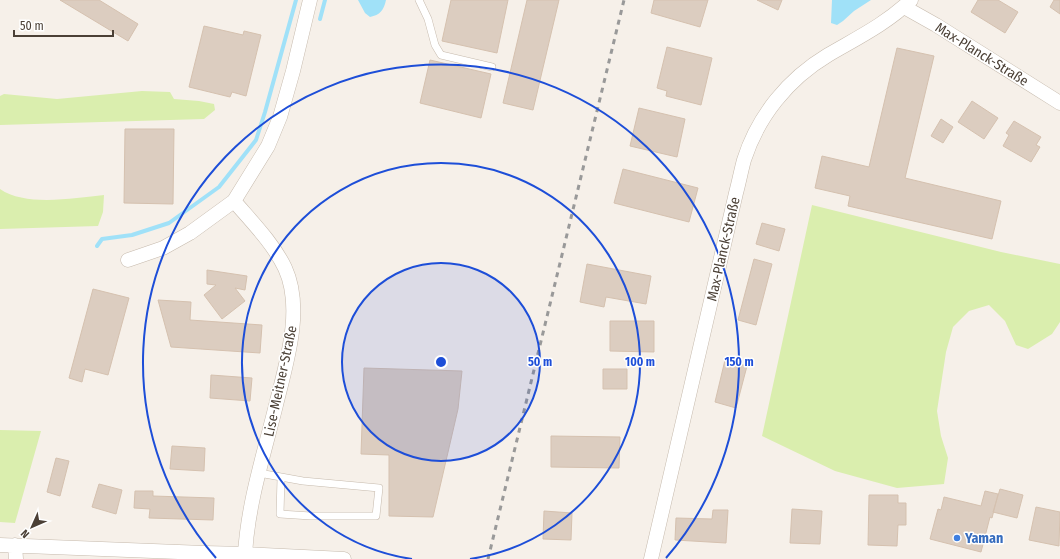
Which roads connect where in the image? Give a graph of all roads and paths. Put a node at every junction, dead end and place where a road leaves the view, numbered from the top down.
1 (310, 0) edge
2 (419, 0) edge
3 (907, 4) edge
4 (492, 67) dead end
5 (1060, 103) edge
6 (234, 201) junction
7 (128, 260) dead end
8 (259, 473) junction
9 (281, 478) junction
10 (0, 545) edge
11 (16, 552) edge
12 (245, 554) junction
13 (344, 559) edge
14 (651, 559) edge

1 - 6 street
2 - 4 lane
3 - 5 street, Max-Planck-Straße
3 - 14 street, Max-Planck-Straße
6 - 7 street
6 - 8 street, Lise-Meitner-Straße
8 - 9 lane
8 - 12 street, Lise-Meitner-Straße
9 - 9 lane
10 - 11 street
11 - 12 street
12 - 13 street

